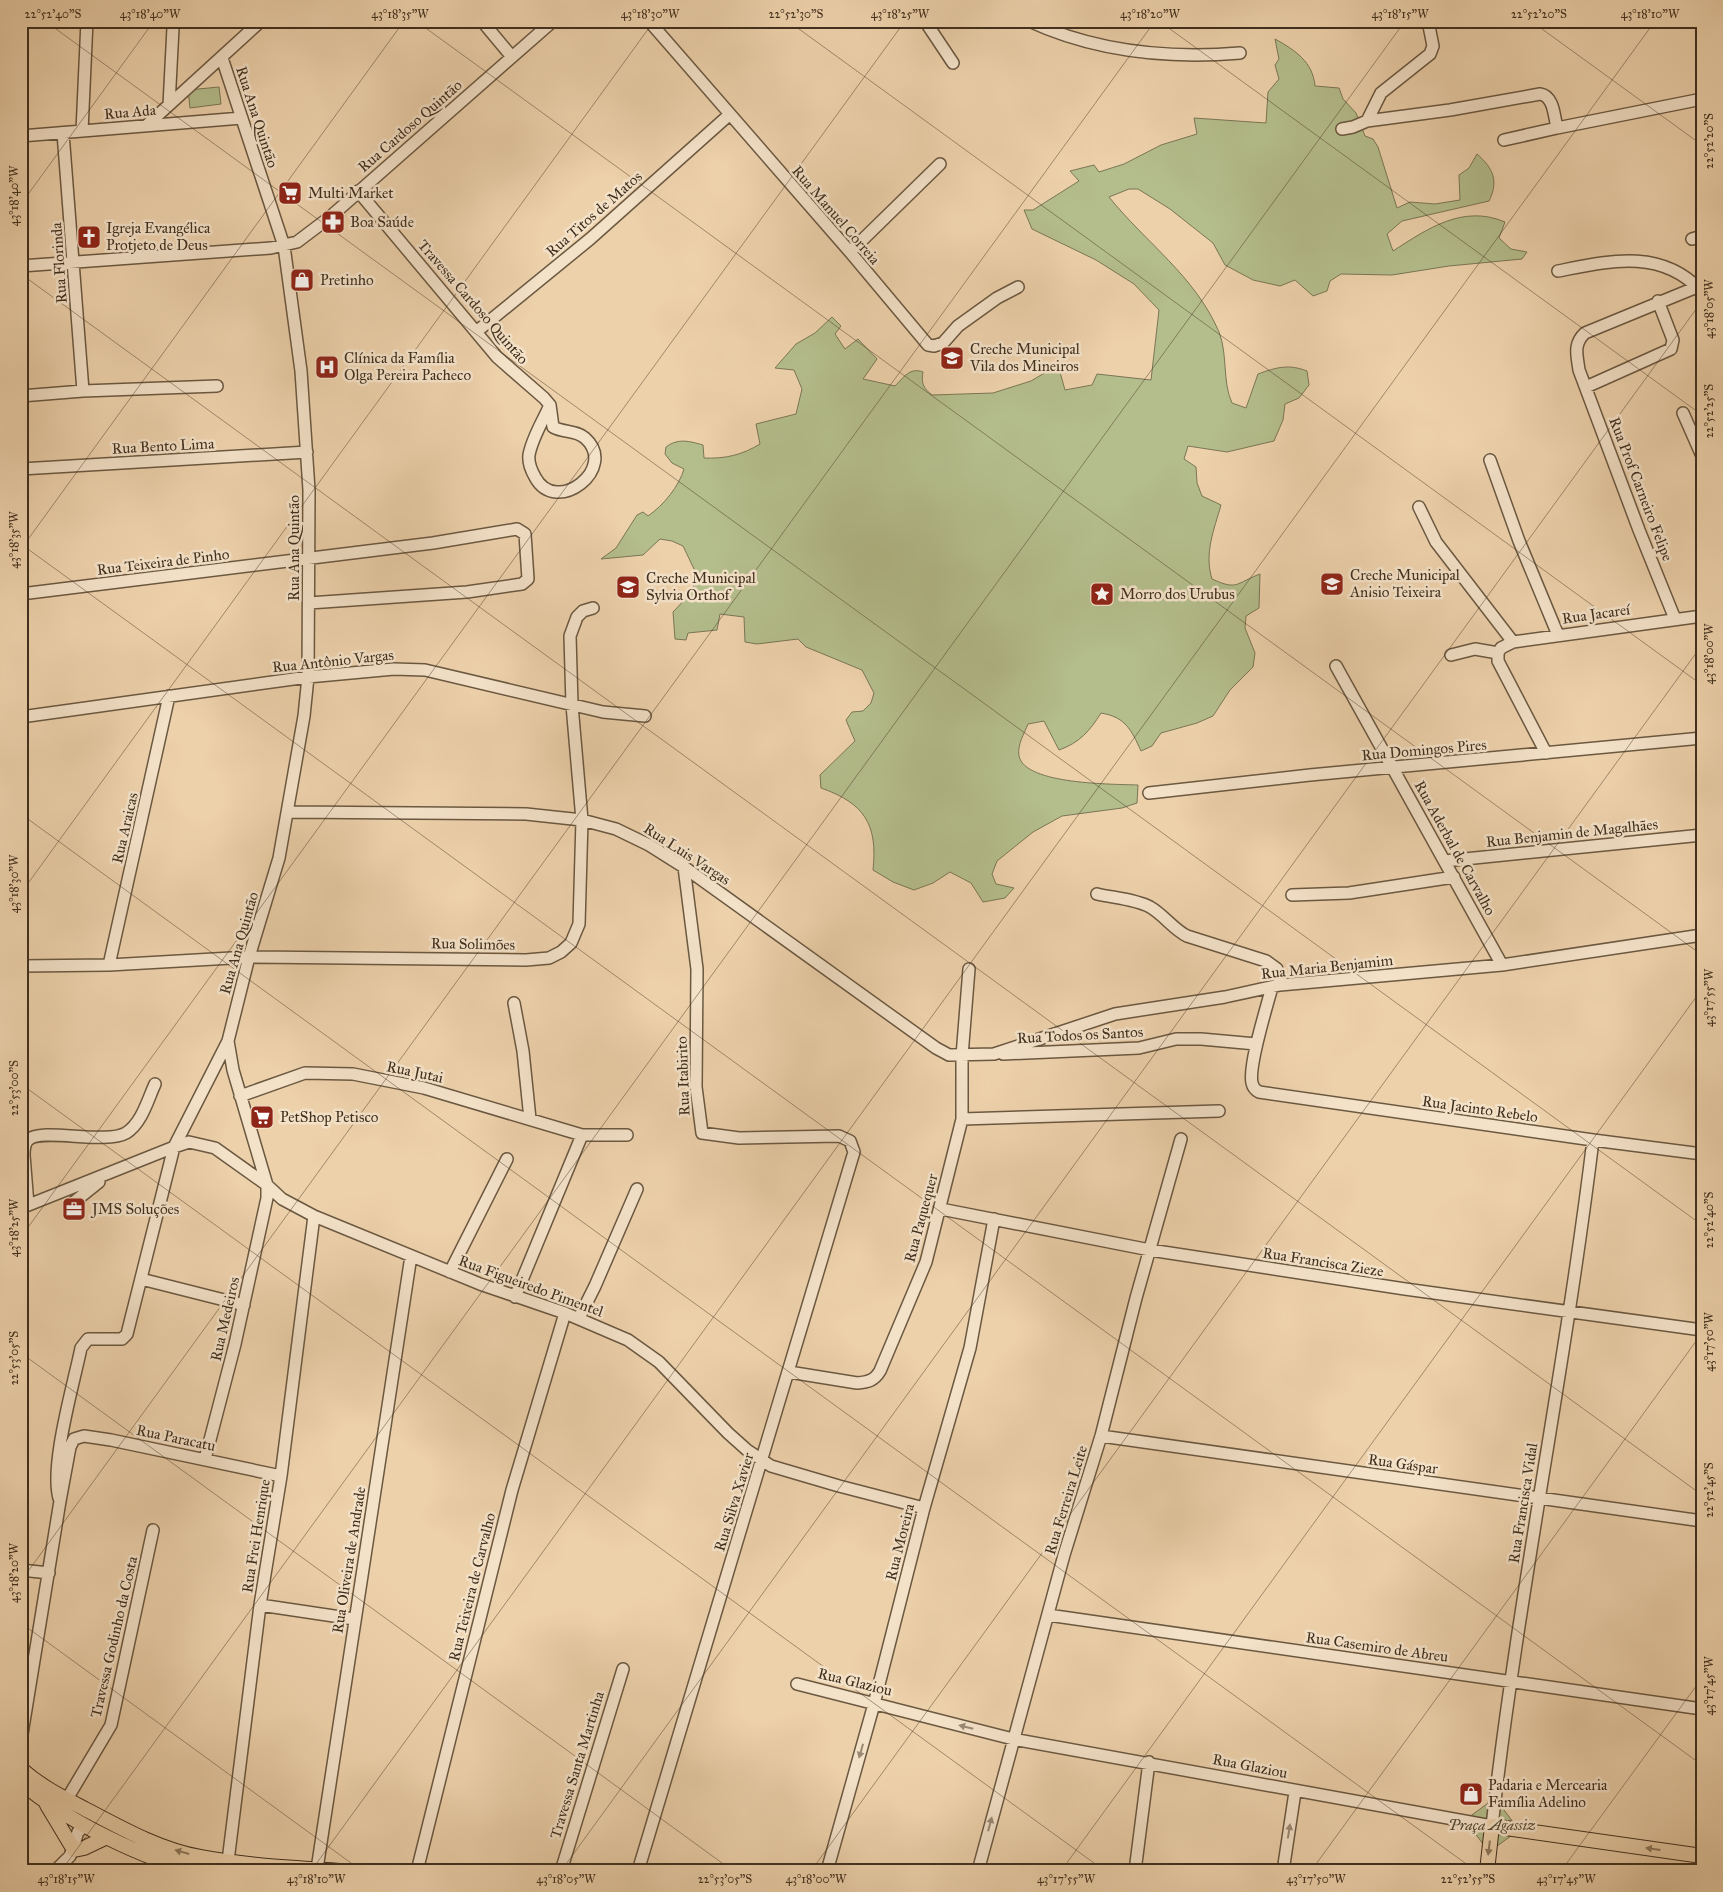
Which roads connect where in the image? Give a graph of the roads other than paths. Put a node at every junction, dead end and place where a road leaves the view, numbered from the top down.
1 (87, 21) edge
2 (260, 21) edge
3 (482, 21) edge
4 (553, 21) edge
5 (650, 21) edge
6 (925, 21) edge
7 (1029, 21) edge
8 (1428, 21) edge
9 (173, 28) dead end
10 (1240, 53) dead end
11 (512, 57) junction
12 (222, 58) junction
13 (953, 63) dead end
14 (1702, 99) edge
15 (169, 105) junction
16 (729, 115) junction
17 (242, 118) junction
18 (1367, 122) junction
19 (147, 125) junction
20 (1557, 128) junction
21 (1342, 129) dead end
22 (82, 131) junction
23 (63, 133) junction
24 (21, 136) edge
25 (1504, 140) dead end
26 (940, 164) dead end
27 (358, 191) junction
28 (284, 246) junction
29 (850, 252) junction
30 (74, 262) junction
31 (21, 266) edge
32 (1558, 271) dead end
33 (1018, 287) dead end
34 (1699, 289) edge
35 (1658, 301) junction
36 (476, 332) junction
37 (217, 386) dead end
38 (1586, 387) junction
39 (84, 391) junction
40 (21, 396) edge
41 (550, 405) junction
42 (1683, 413) dead end
43 (307, 452) junction
44 (1702, 456) edge
45 (1490, 460) dead end
46 (21, 469) edge
47 (1419, 507) dead end
48 (308, 559) junction
49 (21, 594) edge
50 (309, 603) junction
51 (593, 608) dead end
52 (1702, 616) edge
53 (1675, 619) junction
54 (1558, 634) junction
55 (1513, 642) junction
56 (1498, 652) junction
57 (1451, 655) dead end
58 (1336, 666) dead end
59 (308, 677) junction
60 (169, 696) junction
61 (572, 705) junction
62 (646, 716) dead end
63 (21, 717) edge
64 (1702, 738) edge
65 (1546, 754) junction
66 (1394, 768) junction
67 (1149, 793) dead end
68 (288, 812) junction
69 (582, 820) junction
70 (1702, 835) edge
71 (1445, 861) junction
72 (684, 867) junction
73 (1454, 877) junction
74 (1097, 894) dead end
75 (1292, 895) dead end
76 (1702, 935) edge
77 (249, 958) junction
78 (109, 965) junction
79 (1502, 965) junction
80 (21, 966) edge
81 (969, 969) dead end
82 (1276, 986) junction
83 (514, 1003) dead end
84 (228, 1041) junction
85 (1256, 1044) junction
86 (994, 1054) junction
87 (962, 1056) junction
88 (155, 1084) dead end
89 (240, 1096) junction
90 (1219, 1111) dead end
91 (530, 1119) junction
92 (962, 1120) junction
93 (582, 1135) junction
94 (627, 1135) dead end
95 (1181, 1139) dead end
96 (1593, 1140) junction
97 (850, 1141) joint
98 (174, 1147) junction
99 (1702, 1154) edge
100 (507, 1159) dead end
101 (110, 1173) junction
102 (267, 1185) junction
103 (637, 1189) dead end
104 (74, 1202) dead end
105 (25, 1207) edge
106 (941, 1209) junction
107 (314, 1216) junction
108 (994, 1219) junction
109 (1150, 1250) junction
110 (411, 1256) junction
111 (450, 1272) junction
112 (141, 1279) junction
113 (515, 1297) junction
114 (244, 1305) junction
115 (1570, 1311) junction
116 (565, 1312) junction
117 (579, 1318) junction
118 (1702, 1330) edge
119 (789, 1372) junction
120 (1101, 1436) junction
121 (205, 1459) junction
122 (762, 1460) junction
123 (281, 1476) junction
124 (1539, 1498) junction
125 (60, 1501) junction
126 (924, 1508) junction
127 (1702, 1521) edge
128 (153, 1530) dead end
129 (21, 1570) edge
130 (49, 1573) junction
131 (260, 1606) junction
132 (1048, 1615) junction
133 (354, 1619) junction
134 (623, 1668) dead end
135 (1512, 1682) junction
136 (797, 1684) dead end
137 (874, 1704) junction
138 (1702, 1709) edge
139 (1013, 1739) junction
140 (21, 1740) edge
141 (1149, 1762) junction
142 (21, 1769) edge
143 (21, 1782) edge
144 (1295, 1792) junction
145 (67, 1799) junction
146 (45, 1802) junction
147 (85, 1825) junction
148 (117, 1826) junction
149 (1492, 1826) junction
150 (107, 1837) junction
151 (74, 1850) junction
152 (1702, 1856) edge
153 (228, 1861) junction
154 (317, 1869) junction
155 (55, 1871) edge
156 (200, 1871) edge
157 (344, 1871) edge
158 (417, 1871) edge
159 (560, 1871) edge
160 (638, 1871) edge
161 (826, 1871) edge
162 (978, 1871) edge
163 (1135, 1871) edge
164 (1283, 1871) edge
165 (1487, 1871) edge

1 - 22 street
2 - 12 street
3 - 11 street
4 - 11 street, Rua Cardoso Quintão
5 - 16 street, Rua Manuel Correia
6 - 13 street
7 - 10 street
8 - 18 street
9 - 15 street
11 - 27 street, Rua Cardoso Quintão
12 - 15 street
12 - 17 street, Rua Ana Quintão
14 - 20 street
15 - 19 street
16 - 29 street, Rua Manuel Correia
16 - 36 street, Rua Titos de Matos
17 - 19 street, Rua Ada
17 - 28 street, Rua Ana Quintão
18 - 20 street
18 - 21 street
19 - 22 street, Rua Ada
20 - 25 street
22 - 23 street, Rua Ada
23 - 24 street, Rua Ada
23 - 30 street, Rua Florinda
26 - 29 street
27 - 28 street, Rua Cardoso Quintão
27 - 36 street, Travessa Cardoso Quintão
28 - 30 street, Rua Cardoso Quintão
28 - 43 street, Rua Ana Quintão
29 - 33 street, Rua Manuel Correia
30 - 31 street, Rua Cardoso Quintão
30 - 39 street, Rua Florinda
32 - 34 street
34 - 35 street, Rua Prof Carneiro Felipe
35 - 38 street, Rua Prof Carneiro Felipe
35 - 38 street
36 - 41 street, Travessa Cardoso Quintão
37 - 39 street
38 - 53 street, Rua Prof Carneiro Felipe
39 - 40 street
41 - 41 street
42 - 44 street
43 - 46 street, Rua Bento Lima
43 - 48 street, Rua Ana Quintão
45 - 54 street
47 - 55 street
48 - 49 street, Rua Teixeira de Pinho
48 - 50 street, Rua Ana Quintão
48 - 50 street, Rua Teixeira de Pinho
50 - 59 street, Rua Ana Quintão
51 - 61 street, Rua Solimões
52 - 53 street, Rua Jacareí
53 - 54 street, Rua Jacareí
54 - 55 street, Rua Jacareí
55 - 56 street, Rua Jacareí
56 - 57 street
56 - 65 street
58 - 66 street, Rua Aderbal de Carvalho
59 - 60 street, Rua Antônio Vargas
59 - 61 street, Rua Antônio Vargas
59 - 68 street, Rua Ana Quintão
60 - 63 street, Rua Antônio Vargas
60 - 78 street, Rua Araicas
61 - 62 street, Rua Antônio Vargas
61 - 69 street, Rua Solimões
64 - 65 street, Rua Domingos Pires
65 - 66 street, Rua Domingos Pires
66 - 67 street, Rua Domingos Pires
66 - 71 street, Rua Aderbal de Carvalho
68 - 69 street, Rua Luis Vargas
68 - 77 street, Rua Ana Quintão
69 - 72 street, Rua Luis Vargas
69 - 77 street, Rua Solimões
70 - 71 street, Rua Benjamin de Magalhães
71 - 73 street, Rua Aderbal de Carvalho
72 - 87 street, Rua Luis Vargas
72 - 97 street, Rua Itabirito
73 - 75 street
73 - 79 street, Rua Aderbal de Carvalho
74 - 82 street
76 - 79 street, Rua Maria Benjamim
77 - 78 street, Rua Solimões
77 - 84 street, Rua Ana Quintão
78 - 80 street, Rua Solimões
79 - 82 street, Rua Maria Benjamim
81 - 87 street, Rua Paquequer
82 - 85 street
82 - 86 street, Rua Maria Benjamim
83 - 91 street
84 - 89 street
84 - 98 street
85 - 86 street, Rua Todos os Santos
85 - 96 street, Rua Jacinto Rebelo
86 - 87 street, Rua Maria Benjamim
87 - 92 street, Rua Paquequer
88 - 105 street
89 - 91 street, Rua Jutai
89 - 102 street
90 - 92 street
91 - 93 street, Rua Jutai
92 - 106 street, Rua Paquequer
93 - 94 street, Rua Jutai
93 - 113 street
95 - 109 street, Rua Ferreira Leite
96 - 99 street, Rua Jacinto Rebelo
96 - 115 street, Rua Francisca Vidal
97 - 119 street, Rua Silva Xavier
98 - 101 street, Rua Figueiredo Pimentel
98 - 102 street, Rua Figueiredo Pimentel
98 - 112 street
100 - 111 street
101 - 104 street, Rua Figueiredo Pimentel
101 - 105 street, Rua Figueiredo Pimentel
102 - 107 street, Rua Figueiredo Pimentel
102 - 114 street, Rua Medeiros
103 - 117 street
106 - 108 street, Rua Francisca Zieze
106 - 119 street, Rua Paquequer
107 - 110 street, Rua Figueiredo Pimentel
107 - 123 street, Rua Frei Henrique
108 - 109 street, Rua Francisca Zieze
108 - 126 street, Rua Moreira
109 - 115 street, Rua Francisca Zieze
109 - 120 street, Rua Ferreira Leite
110 - 111 street, Rua Figueiredo Pimentel
110 - 133 street, Rua Oliveira de Andrade
111 - 113 street, Rua Figueiredo Pimentel
112 - 114 street
112 - 125 street
113 - 116 street, Rua Figueiredo Pimentel
114 - 121 street, Rua Medeiros
115 - 118 street, Rua Francisca Zieze
115 - 124 street, Rua Francisca Vidal
116 - 117 street, Rua Figueiredo Pimentel
116 - 158 street, Rua Teixeira de Carvalho
117 - 122 street, Rua Figueiredo Pimentel
119 - 122 street, Rua Silva Xavier
120 - 124 street, Rua Gáspar
120 - 132 street, Rua Ferreira Leite
121 - 123 street, Rua Paracatu
121 - 125 street, Rua Paracatu
122 - 126 street, Rua Figueiredo Pimentel
122 - 160 street, Rua Silva Xavier
123 - 131 street, Rua Frei Henrique
124 - 127 street, Rua Gáspar
124 - 135 street, Rua Francisca Vidal
125 - 130 street
126 - 137 street, Rua Moreira
128 - 145 street, Travessa Godinho da Costa
129 - 130 street
130 - 140 street
131 - 133 street
131 - 153 street, Rua Frei Henrique
132 - 135 street, Rua Casemiro de Abreu
132 - 139 street, Rua Ferreira Leite
133 - 154 street, Rua Oliveira de Andrade
134 - 159 street, Travessa Santa Martinha
135 - 138 street, Rua Casemiro de Abreu
135 - 149 street, Rua Francisca Vidal
136 - 137 street, Rua Glaziou
139 -> 137 street, Rua Glaziou
137 -> 161 street, Rua Moreira
139 - 141 street, Rua Glaziou
162 -> 139 street, Rua Ferreira Leite
141 - 144 street, Rua Glaziou
141 - 163 street
142 - 145 main road
143 - 146 main road
144 - 149 street, Rua Glaziou
164 -> 144 street
145 - 148 main road
146 - 147 main road
146 - 151 main road
147 - 148 main road
147 - 150 main road
147 - 151 street
153 -> 148 main road
152 -> 149 main road, Rua Glaziou
149 -> 165 main road, Rua Francisca Vidal
150 - 151 main road
150 - 156 main road
151 - 155 street
153 - 154 main road
154 - 157 main road

